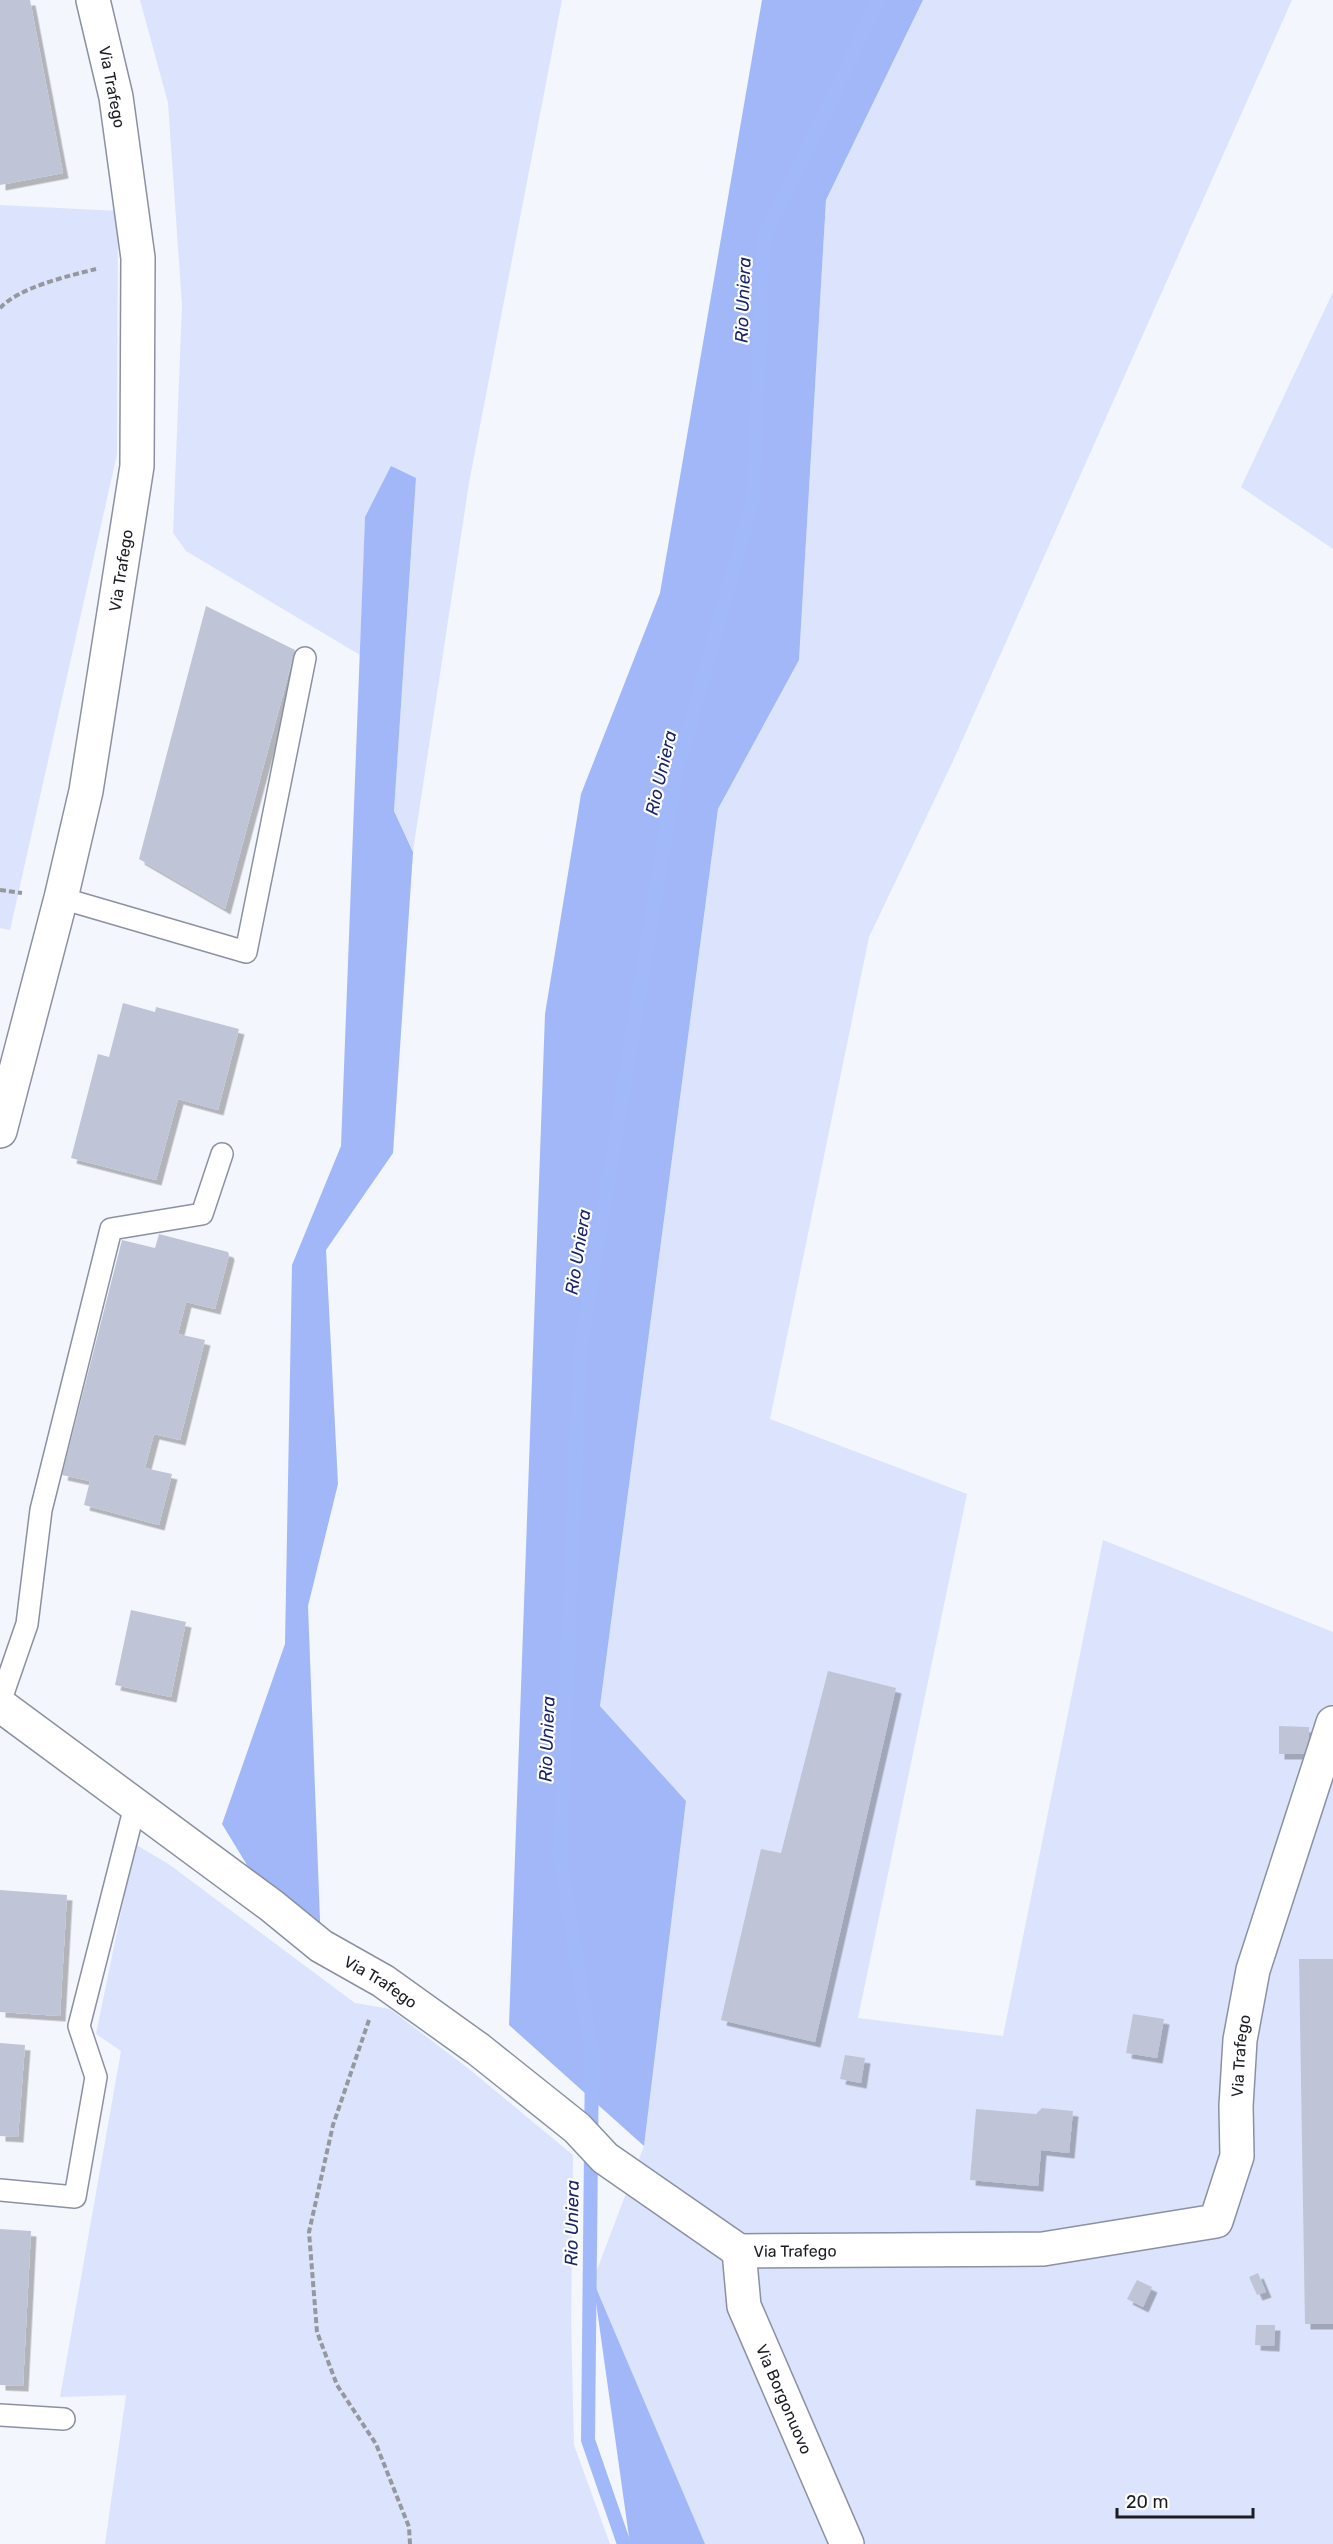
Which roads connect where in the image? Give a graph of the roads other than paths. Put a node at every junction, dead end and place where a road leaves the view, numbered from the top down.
1 (93, 0) edge
2 (305, 658) dead end
3 (61, 898) junction
4 (0, 1131) edge
5 (222, 1154) dead end
6 (0, 1703) edge
7 (1333, 1723) edge
8 (135, 1806) junction
9 (0, 2190) edge
10 (739, 2251) junction
11 (0, 2415) edge
12 (64, 2419) dead end
13 (847, 2544) edge

1 - 3 street, Via Trafego
2 - 3 lane
3 - 4 street, Via Trafego
5 - 6 lane
6 - 8 street, Via Trafego
7 - 10 street, Via Trafego
8 - 9 lane
8 - 10 street, Via Trafego
10 - 13 street, Via Borgonuovo
11 - 12 lane

